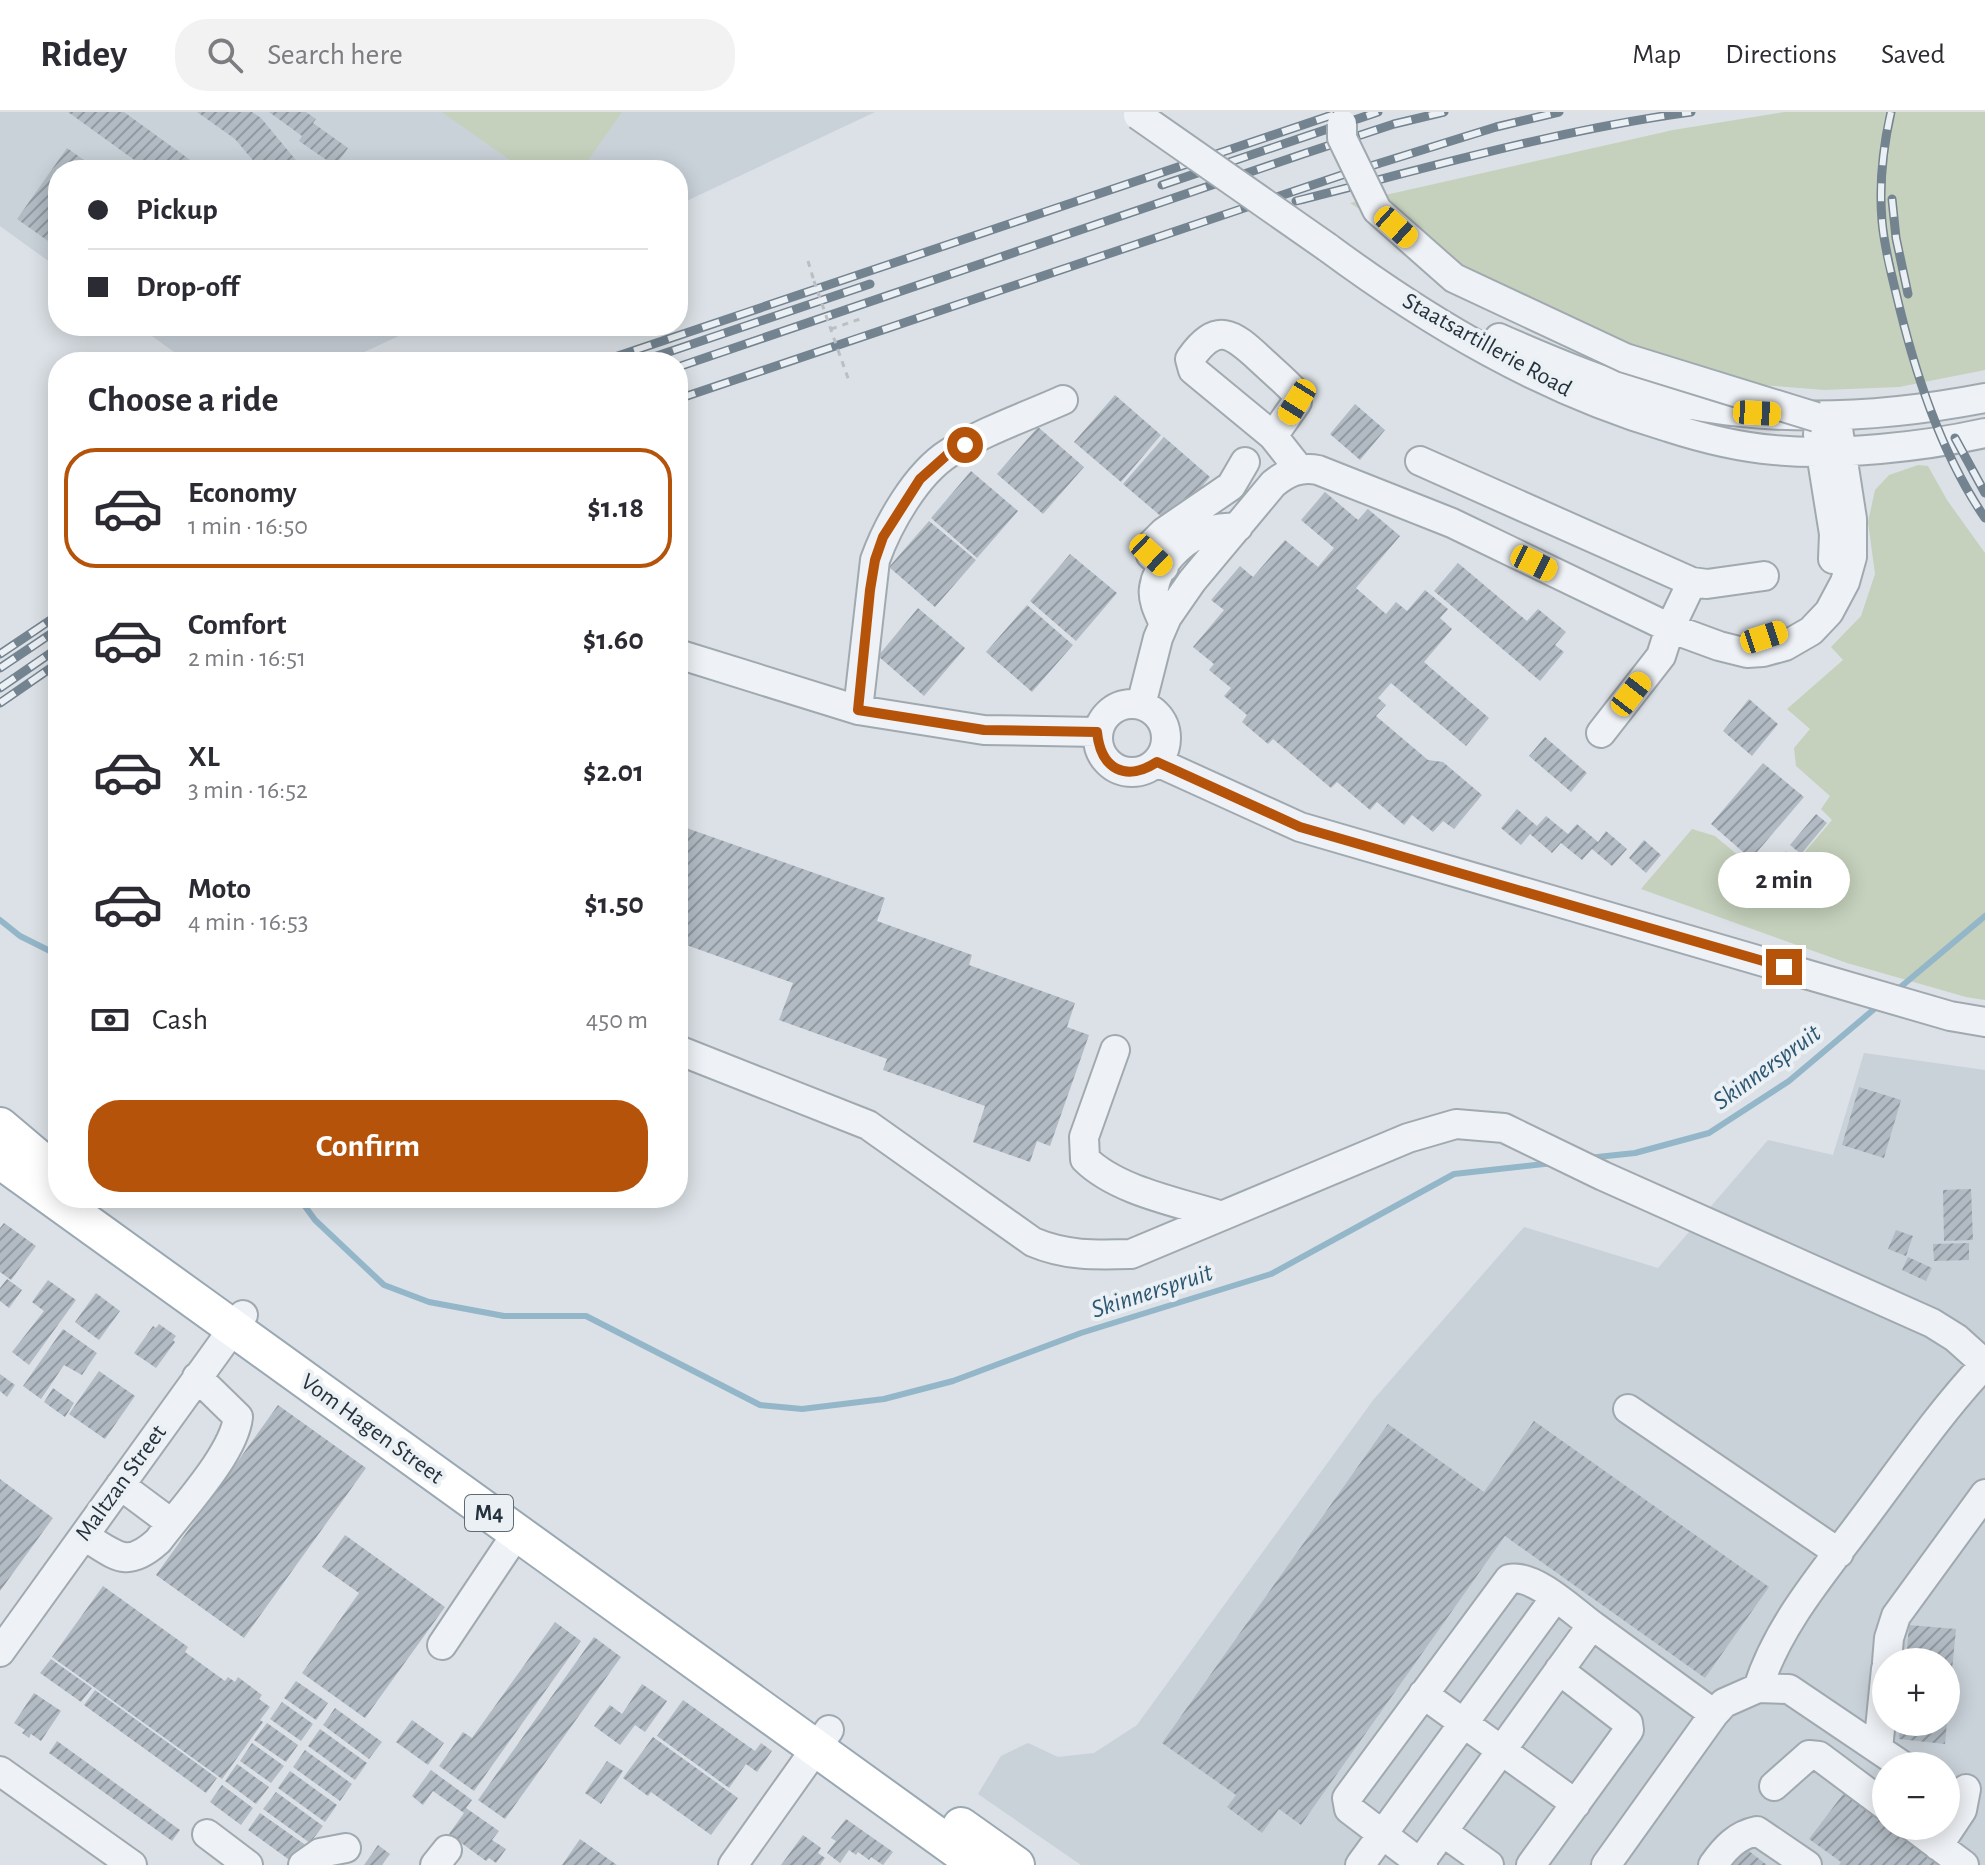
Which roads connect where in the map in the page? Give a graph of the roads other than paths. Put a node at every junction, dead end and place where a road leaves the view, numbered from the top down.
1 (1345, 112) edge
2 (1144, 113) edge
3 (1331, 242) junction
4 (1985, 398) edge
5 (1063, 400) dead end
6 (1826, 416) junction
7 (1985, 433) edge
8 (1273, 436) dead end
9 (1831, 451) junction
10 (1420, 461) dead end
11 (1245, 462) dead end
12 (1299, 469) junction
13 (1470, 485) junction
14 (1452, 523) junction
15 (1238, 527) junction
16 (1164, 567) junction
17 (1764, 576) dead end
18 (1692, 582) junction
19 (1164, 624) junction
20 (1670, 628) junction
21 (688, 657) edge
22 (1141, 705) junction
23 (858, 710) junction
24 (1097, 732) junction
25 (1601, 733) dead end
26 (1157, 762) junction
27 (1985, 1022) edge
28 (1115, 1050) dead end
29 (688, 1054) edge
30 (0, 1126) edge
31 (0, 1160) edge
32 (48, 1167) edge
33 (48, 1193) edge
34 (70, 1208) edge
35 (98, 1208) edge
36 (1222, 1216) junction
37 (237, 1322) junction
38 (1985, 1364) edge
39 (197, 1377) junction
40 (1628, 1409) dead end
41 (120, 1485) junction
42 (1985, 1494) edge
43 (171, 1523) junction
44 (517, 1533) junction
45 (84, 1536) junction
46 (1839, 1553) junction
47 (1555, 1598) junction
48 (1592, 1625) junction
49 (442, 1645) dead end
50 (1888, 1648) edge
51 (0, 1652) edge
52 (1559, 1670) junction
53 (1758, 1688) junction
54 (1423, 1694) junction
55 (1714, 1714) junction
56 (1463, 1723) junction
57 (1874, 1736) edge
58 (823, 1738) junction
59 (1872, 1745) junction
60 (1501, 1751) junction
61 (1882, 1752) edge
62 (0, 1771) edge
63 (1843, 1773) junction
64 (1774, 1786) dead end
65 (1966, 1789) edge
66 (1872, 1795) edge
67 (1576, 1804) junction
68 (1443, 1832) junction
69 (207, 1834) dead end
70 (1382, 1835) junction
71 (1930, 1840) edge
72 (1938, 1846) junction
73 (346, 1848) dead end
74 (243, 1863) edge
75 (1420, 1864) edge
76 (132, 1865) edge
77 (303, 1865) edge
78 (733, 1865) edge
79 (978, 1865) edge
80 (1016, 1865) edge
81 (1360, 1865) edge
82 (1489, 1865) edge
83 (1531, 1865) edge
84 (1606, 1865) edge
85 (1713, 1865) edge
86 (1807, 1865) edge
87 (1964, 1865) edge

1 - 6 street, bridge
2 - 3 street, Staatsartillerie Road, bridge
3 - 6 street, Staatsartillerie Road
3 - 9 street, Staatsartillerie Road
4 - 6 street, Staatsartillerie Road
5 - 23 street
6 - 9 street
7 - 9 street, Staatsartillerie Road
8 - 12 street
9 - 20 street
10 - 13 street
11 - 16 street
12 - 14 street
12 - 15 street
13 - 14 street
13 - 18 street
14 - 20 street
15 - 16 street
15 - 19 street
16 - 19 street
17 - 18 street
18 - 20 street
19 - 22 street
20 - 25 street
21 - 23 street
22 - 24 street
22 - 26 street
23 - 24 street
24 - 26 street
26 - 27 street
28 - 36 street
29 - 36 street
30 - 32 main road
31 - 33 main road, Vom Hagen Street / M4
34 - 37 main road, Vom Hagen Street / M4
35 - 37 main road, Vom Hagen Street / M4
36 - 38 street
37 - 39 street, Maltzan Street
37 - 44 main road, Vom Hagen Street / M4
37 - 58 main road, Vom Hagen Street / M4
38 - 46 street
39 - 41 street, Maltzan Street
39 - 43 street
40 - 46 street
41 - 43 street
41 - 45 street, Maltzan Street
42 - 50 street
43 - 45 street
44 - 49 street
44 - 58 main road, Vom Hagen Street / M4
45 - 51 street, Maltzan Street
46 - 53 street
47 - 48 street
47 - 54 street
47 - 56 street
48 - 52 street
48 - 55 street
52 - 60 street
52 - 67 street
53 - 55 street
53 - 59 street
54 - 56 street
54 - 70 street
55 - 84 street
56 - 60 street
56 - 70 street
57 - 59 street
58 - 78 street
58 - 79 main road, Vom Hagen Street / M4
58 - 80 main road, Vom Hagen Street / M4
59 - 61 street
59 - 63 street
60 - 67 street
60 - 68 street
62 - 76 street
63 - 64 street
63 - 66 street
65 - 72 street
67 - 83 street
68 - 75 street
68 - 82 street
69 - 74 street
70 - 75 street
70 - 81 street
71 - 72 street
72 - 87 street
73 - 77 street
85 - 86 street

